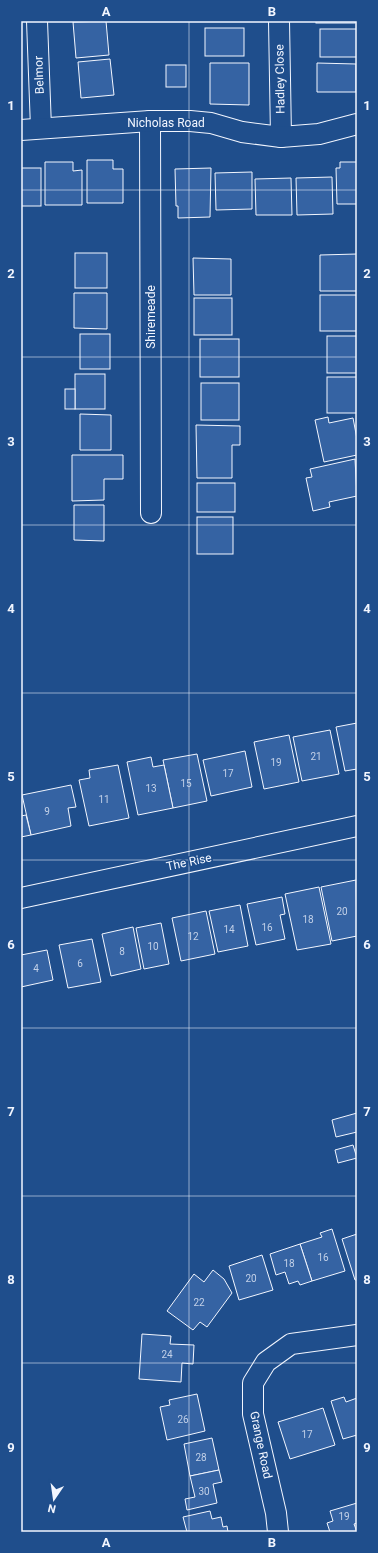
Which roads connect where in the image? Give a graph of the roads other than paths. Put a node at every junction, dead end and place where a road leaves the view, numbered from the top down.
1 (37, 21) edge
2 (279, 21) edge
3 (150, 121) junction
4 (357, 124) edge
5 (41, 128) junction
6 (21, 130) edge
7 (281, 137) junction
8 (151, 513) dead end
9 (357, 826) edge
10 (21, 898) edge
11 (357, 1336) edge
12 (278, 1532) edge

1 - 5 street, Belmor
2 - 7 street, Hadley Close
3 - 5 street, Nicholas Road
3 - 7 street, Nicholas Road
3 - 8 street, Shiremeade
4 - 7 street, Nicholas Road
5 - 6 street, Nicholas Road
9 - 10 street, The Rise
11 - 12 street, Grange Road

